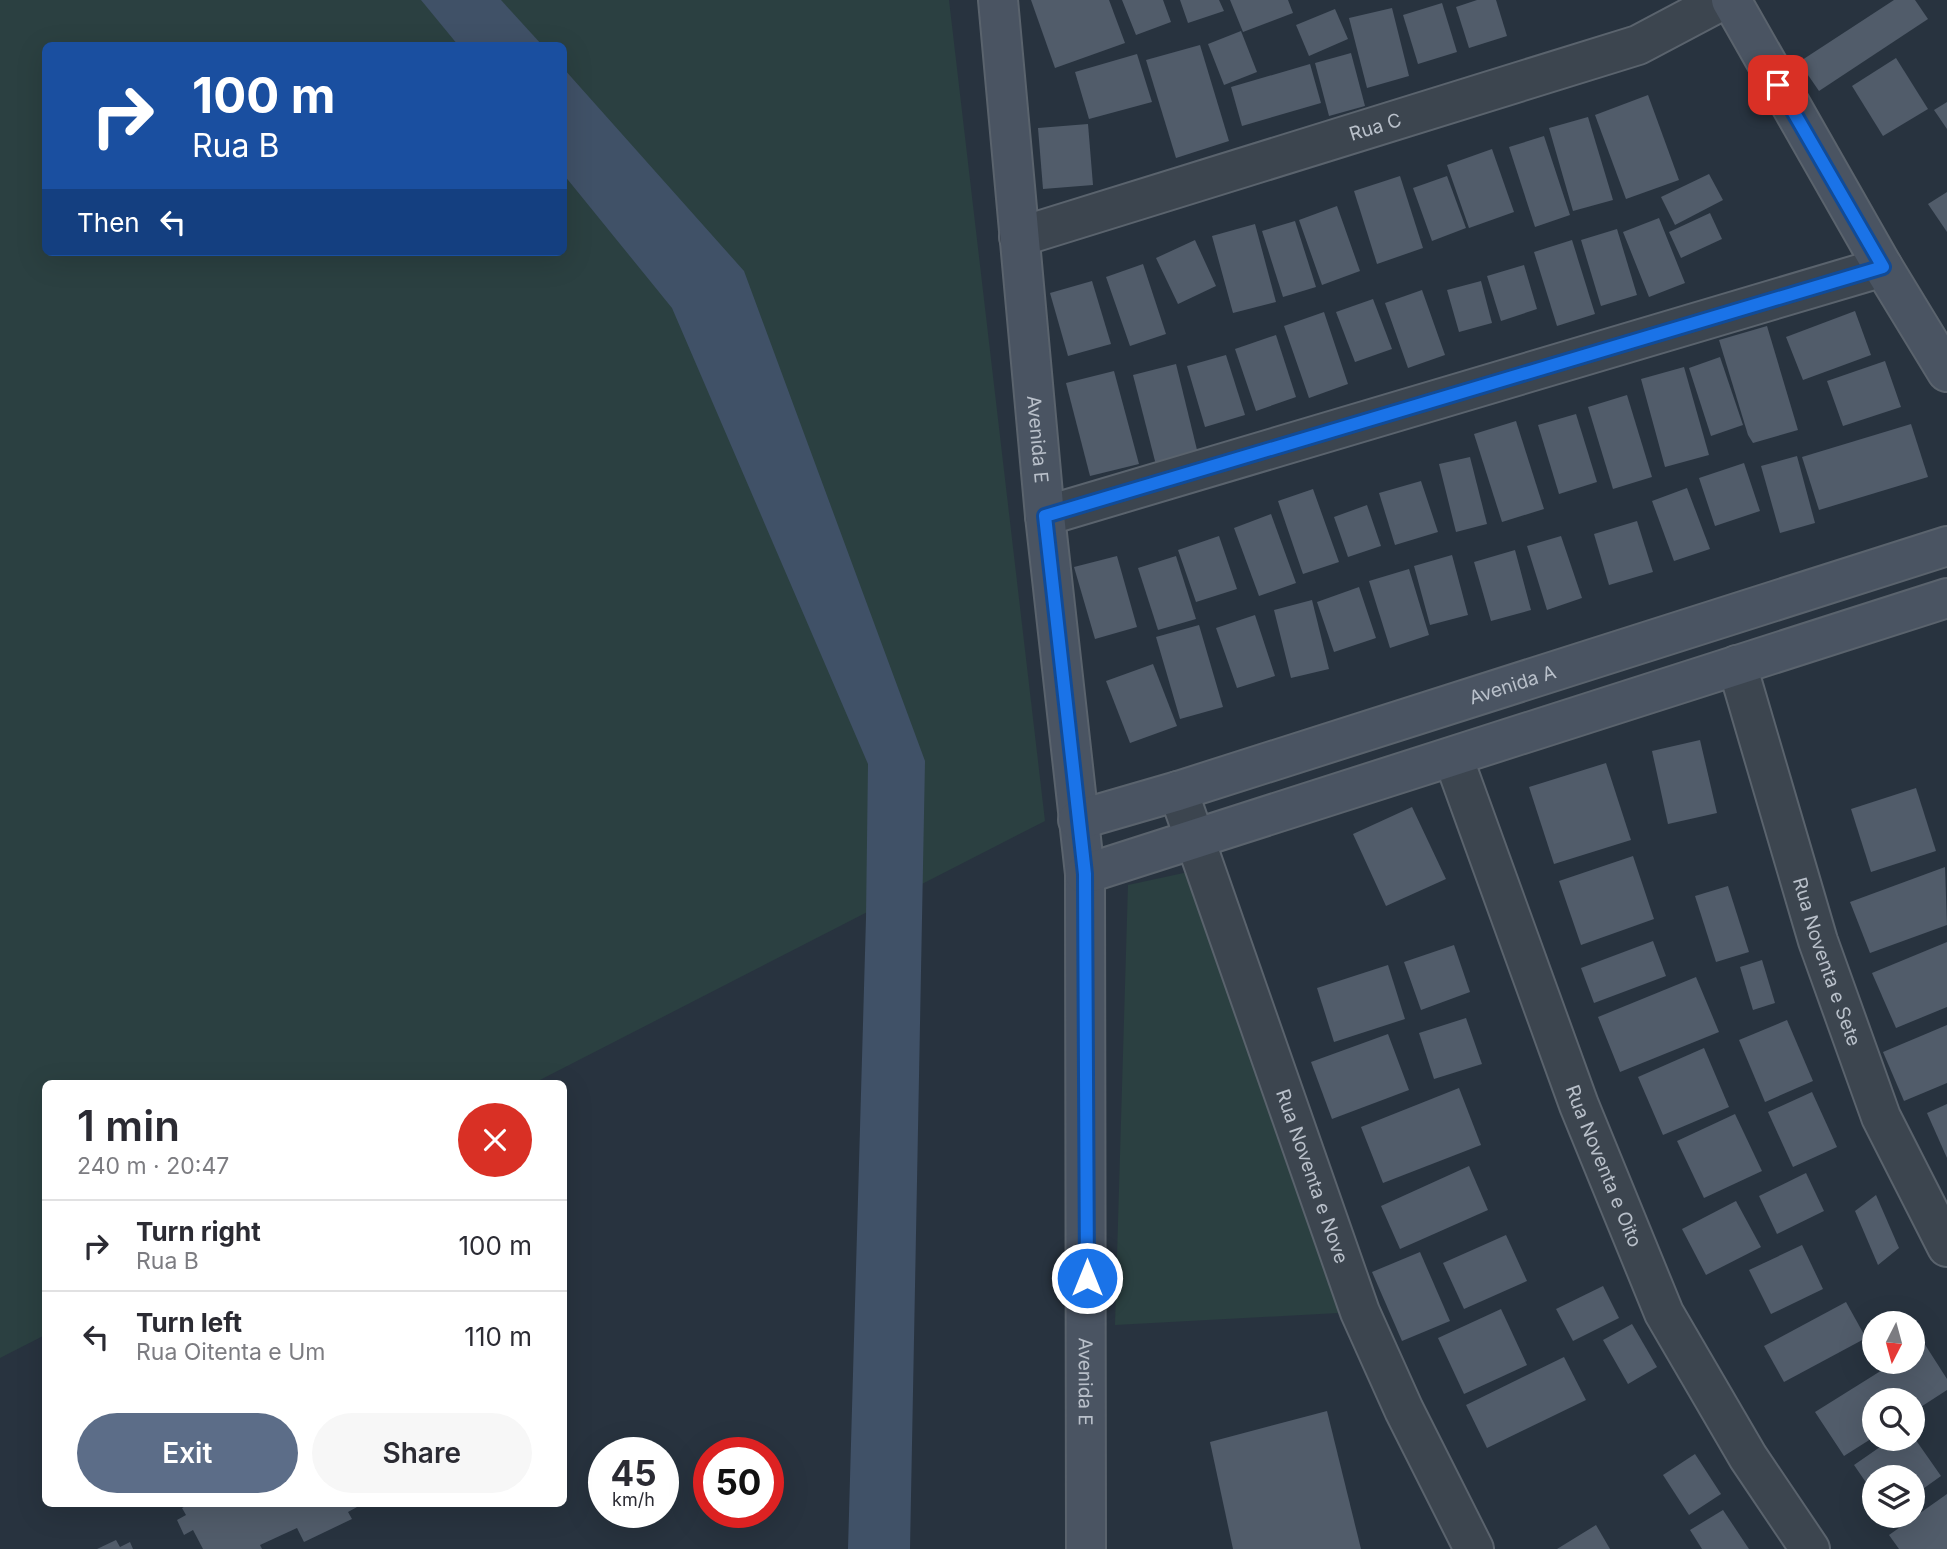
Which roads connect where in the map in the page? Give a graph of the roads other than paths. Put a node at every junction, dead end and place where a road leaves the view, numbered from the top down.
1 (998, 0) edge
2 (1723, 0) edge
3 (1731, 0) edge
4 (1019, 237) junction
5 (1883, 267) junction
6 (1947, 372) edge
7 (1045, 516) junction
8 (1946, 548) edge
9 (1947, 598) edge
10 (1737, 664) junction
11 (1453, 757) junction
12 (1178, 791) junction
13 (1078, 820) junction
14 (1196, 838) junction
15 (1085, 874) junction
16 (1947, 1247) edge
17 (1086, 1549) edge
18 (1474, 1549) edge
19 (1810, 1549) edge

1 - 4 main road, Avenida E
2 - 4 street, Rua C
3 - 5 main road
4 - 7 main road, Avenida E
5 - 6 main road
5 - 7 street
7 - 13 main road, Avenida E
8 - 12 main road, Avenida A
9 - 10 main road
10 - 11 main road
10 - 16 street, Rua Noventa e Sete
11 - 14 main road
11 - 19 street, Rua Noventa e Oito
12 - 13 main road, Avenida A
12 - 14 street, Rua Noventa e Nove
13 - 15 main road, Avenida E
14 - 15 main road
14 - 18 street, Rua Noventa e Nove
15 - 17 main road, Avenida E

